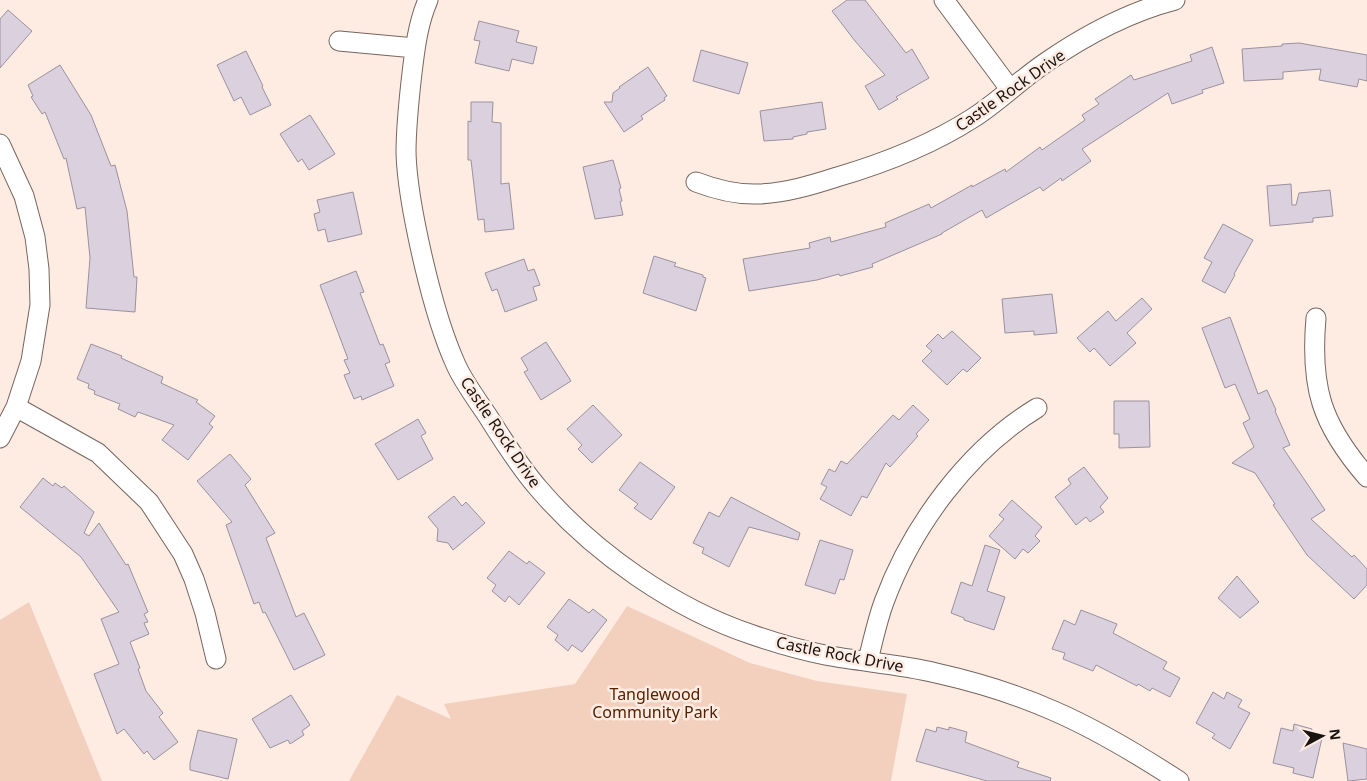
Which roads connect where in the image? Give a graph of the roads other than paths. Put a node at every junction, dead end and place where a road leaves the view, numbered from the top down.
1 (428, 0) edge
2 (944, 0) edge
3 (1175, 0) edge
4 (339, 41) dead end
5 (415, 48) junction
6 (1010, 89) junction
7 (0, 144) edge
8 (696, 182) dead end
9 (1316, 318) dead end
10 (16, 407) junction
11 (1037, 408) dead end
12 (0, 438) edge
13 (1367, 477) edge
14 (216, 659) dead end
15 (868, 660) junction
16 (1179, 781) edge

1 - 5 street, Castle Rock Drive
2 - 6 street
3 - 6 street, Castle Rock Drive
4 - 5 street
5 - 15 street, Castle Rock Drive
6 - 8 street, Castle Rock Drive
7 - 10 street
9 - 13 street
10 - 12 street
10 - 14 street
11 - 15 street
15 - 16 street, Castle Rock Drive

